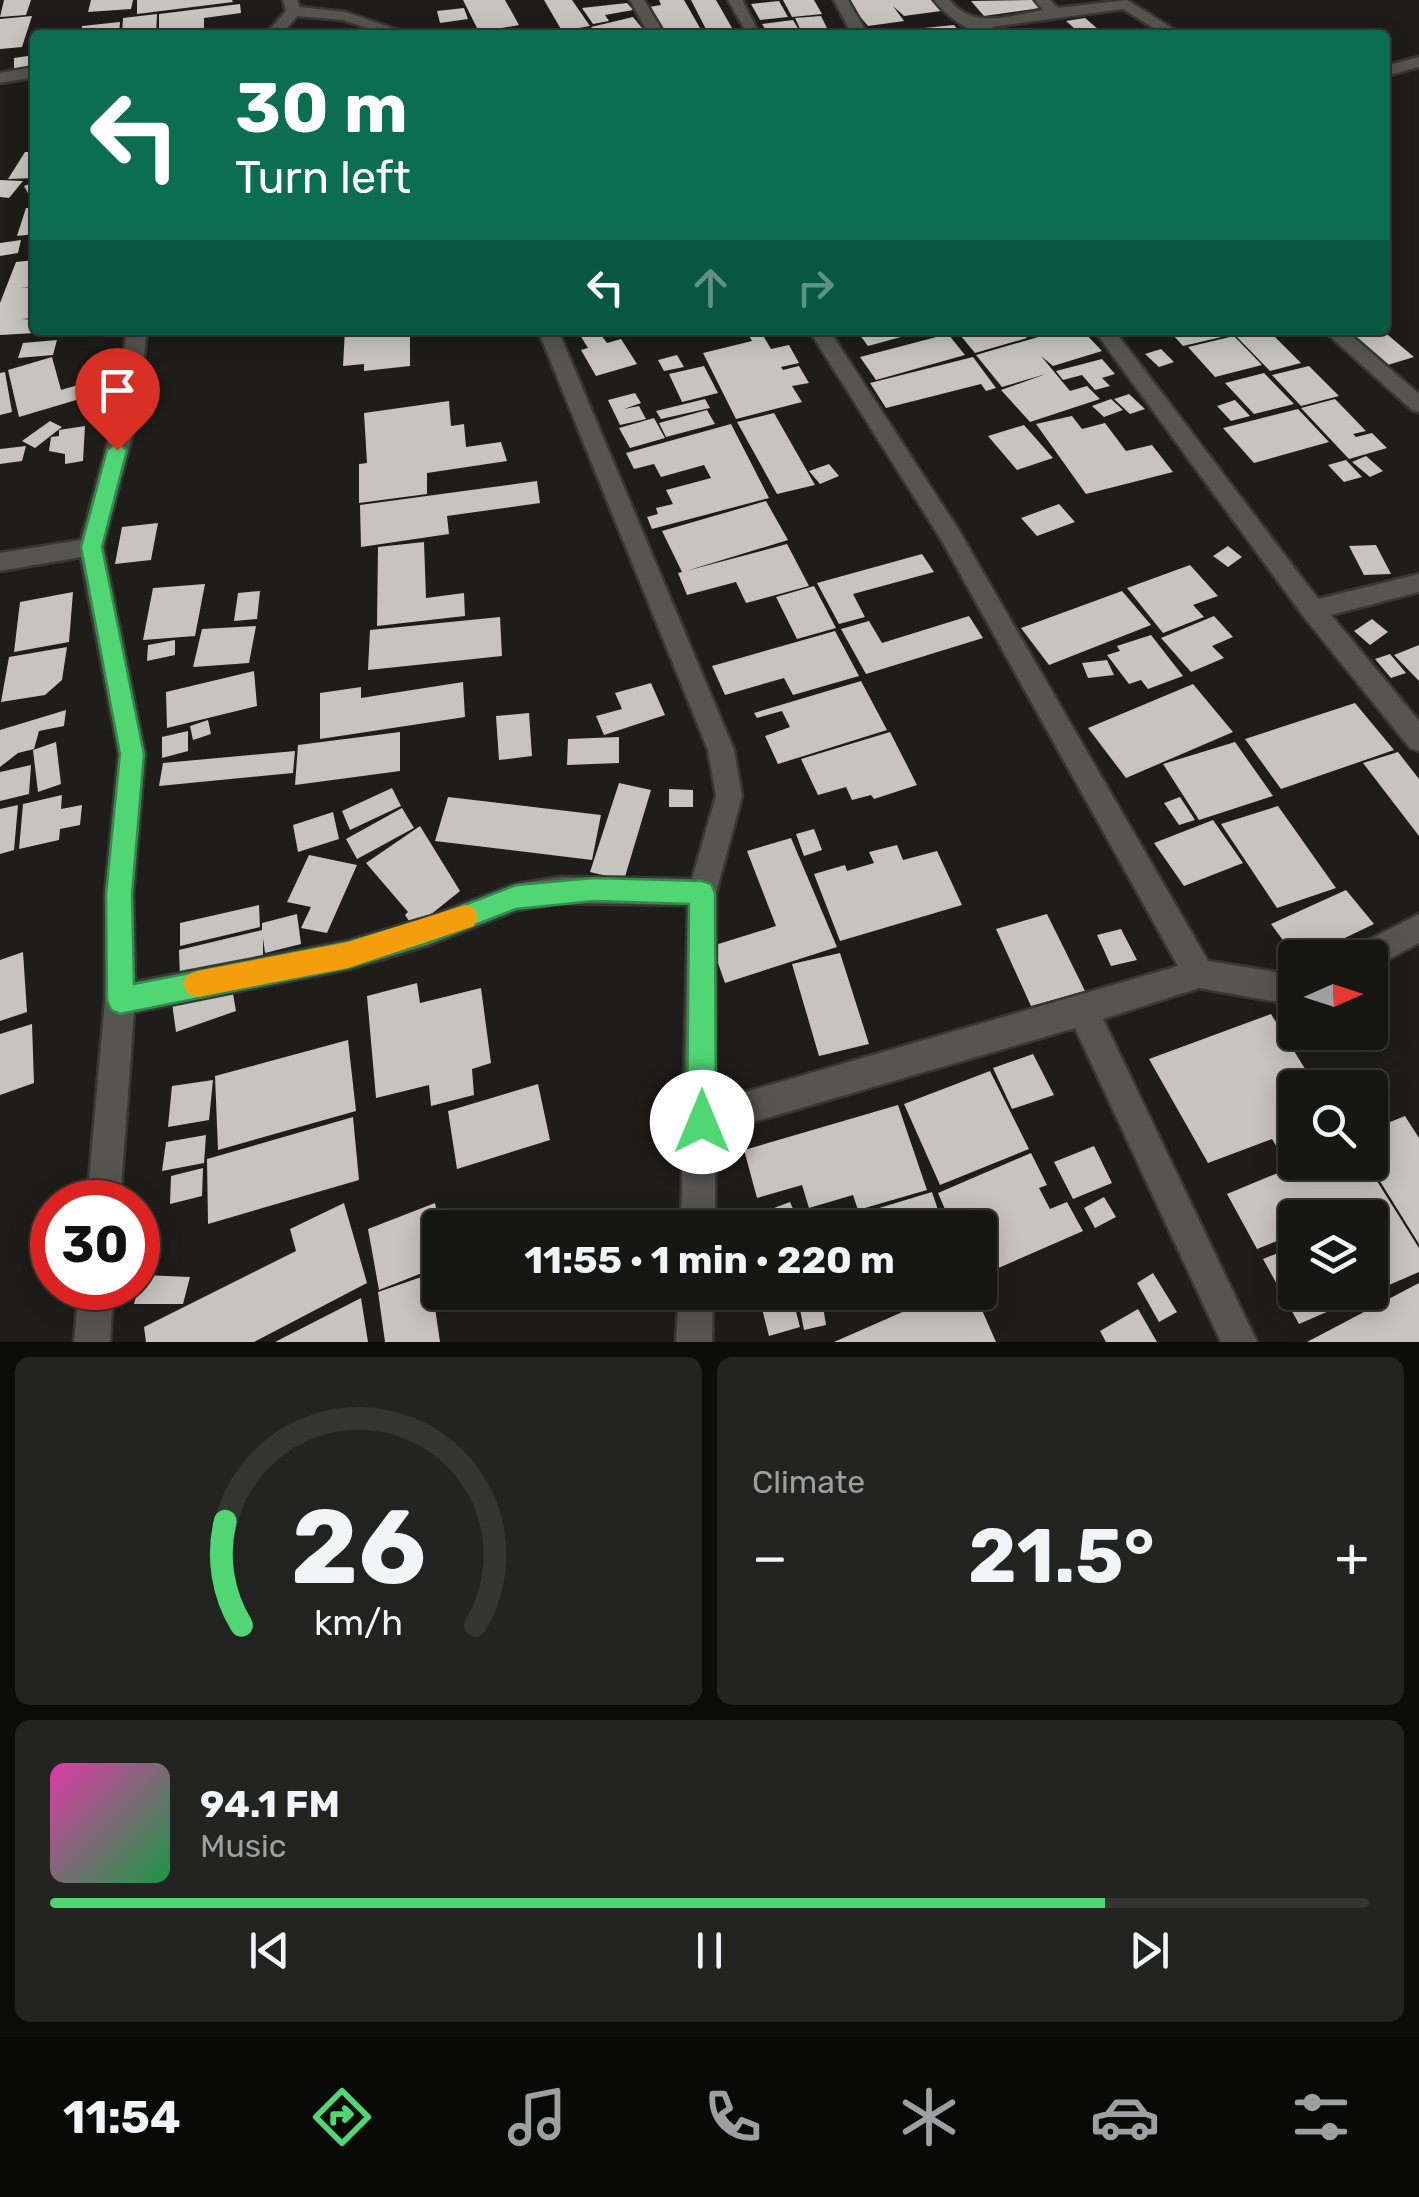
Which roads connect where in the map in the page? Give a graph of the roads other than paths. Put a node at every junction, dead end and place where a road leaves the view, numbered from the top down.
1 (637, 0) edge
2 (734, 0) edge
3 (841, 0) edge
4 (940, 0) edge
5 (1042, 0) edge
6 (292, 5) edge
7 (1054, 13) junction
8 (976, 25) junction
9 (277, 30) edge
10 (389, 30) edge
11 (654, 30) edge
12 (752, 30) edge
13 (857, 30) edge
14 (986, 30) edge
15 (1167, 30) edge
16 (1419, 62) edge
17 (1390, 70) edge
18 (30, 73) edge
19 (0, 78) edge
20 (135, 335) edge
21 (550, 335) edge
22 (823, 335) edge
23 (1108, 335) edge
24 (1338, 335) edge
25 (1419, 405) edge
26 (91, 547) junction
27 (0, 562) edge
28 (1419, 583) edge
29 (1313, 610) junction
30 (1419, 740) edge
31 (702, 893) junction
32 (1418, 930) edge
33 (1388, 945) edge
34 (1199, 974) junction
35 (1278, 987) edge
36 (120, 1000) junction
37 (1082, 1011) junction
38 (702, 1122) junction
39 (105, 1180) edge
40 (699, 1210) edge
41 (94, 1310) edge
42 (695, 1310) edge
43 (92, 1342) edge
44 (694, 1342) edge
45 (1238, 1342) edge

1 - 11 street
2 - 12 street
3 - 13 street
4 - 8 street
5 - 7 street
6 - 9 street
6 - 10 street
7 - 8 street
7 - 15 street
8 - 14 street
16 - 17 street
18 - 19 street
20 - 26 street
21 - 31 street
22 - 34 street
23 - 29 street
24 - 25 street
26 - 27 street
26 - 36 street
28 - 29 street
29 - 30 street
31 - 36 street
31 - 38 street
32 - 33 street
34 - 35 street
34 - 37 street
36 - 39 street
37 - 38 street
37 - 45 street
38 - 40 street
41 - 43 street
42 - 44 street

